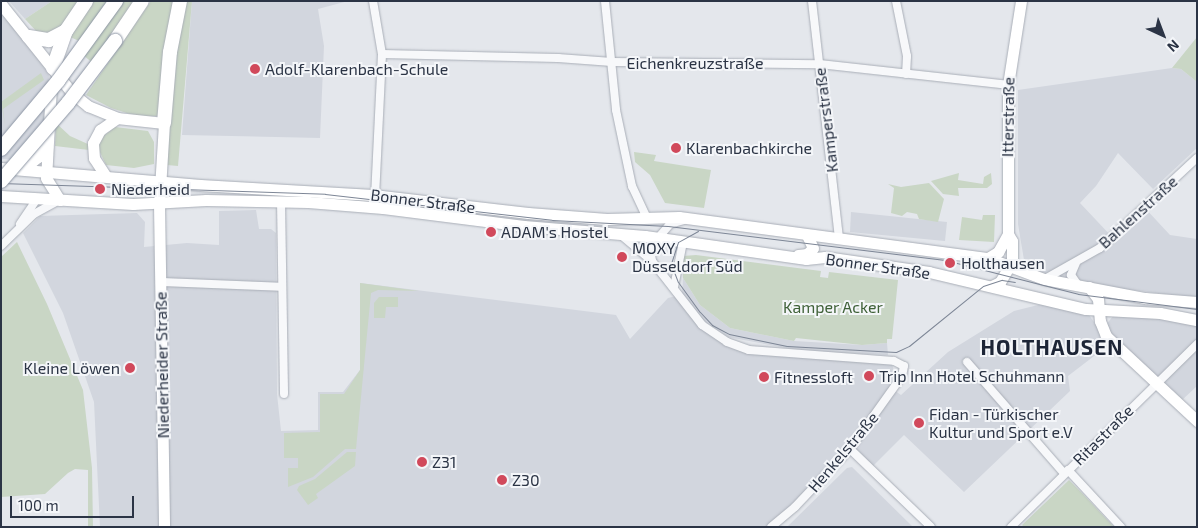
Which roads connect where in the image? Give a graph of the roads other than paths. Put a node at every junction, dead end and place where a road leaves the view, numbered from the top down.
1 (86, 1) edge
2 (116, 1) edge
3 (142, 1) edge
4 (180, 1) edge
5 (373, 1) edge
6 (605, 1) edge
7 (812, 1) edge
8 (896, 1) edge
9 (1021, 1) edge
10 (1, 4) edge
11 (66, 31) junction
12 (29, 37) junction
13 (382, 54) junction
14 (612, 62) junction
15 (819, 64) junction
16 (53, 68) junction
17 (906, 74) junction
18 (1008, 85) junction
19 (117, 118) junction
20 (164, 122) junction
21 (148, 123) junction
22 (50, 133) junction
23 (163, 145) junction
24 (1, 149) edge
25 (1197, 158) edge
26 (1, 168) edge
27 (23, 169) junction
28 (48, 170) junction
29 (105, 175) junction
30 (1, 181) edge
31 (161, 182) junction
32 (373, 195) junction
33 (1, 196) edge
34 (37, 199) junction
35 (60, 200) junction
36 (281, 201) junction
37 (159, 204) junction
38 (383, 208) junction
39 (646, 216) junction
40 (684, 220) junction
41 (17, 228) junction
42 (619, 233) junction
43 (1008, 234) junction
44 (807, 235) junction
45 (658, 238) junction
46 (839, 239) junction
47 (683, 242) junction
48 (1, 246) edge
49 (796, 255) junction
50 (988, 258) junction
51 (652, 261) junction
52 (1077, 262) junction
53 (1010, 266) junction
54 (1044, 280) junction
55 (160, 282) junction
56 (992, 286) junction
57 (1084, 286) junction
58 (282, 287) junction
59 (674, 287) junction
60 (1197, 302) edge
61 (1099, 311) junction
62 (1197, 320) edge
63 (1197, 344) edge
64 (967, 362) dead end
65 (1155, 384) junction
66 (284, 394) dead end
67 (1197, 421) edge
68 (850, 449) junction
69 (1066, 472) junction
70 (1013, 526) edge
71 (164, 527) edge
72 (771, 527) edge
73 (931, 527) edge
74 (1121, 527) edge

1 - 11 highway
2 - 24 highway, bridge
3 - 30 highway, bridge
4 - 20 highway
5 - 13 street
6 - 14 street
7 - 15 street, Kamperstraße
8 - 17 street
9 - 18 main road, Itterstraße
10 - 12 main road
11 - 12 highway
11 - 16 highway
12 - 16 main road
13 - 14 street, Eichenkreuzstraße
13 - 32 street
14 - 15 street, Eichenkreuzstraße
14 - 39 street
15 - 17 street, Eichenkreuzstraße
15 - 46 street, Kamperstraße
16 - 19 main road
16 - 22 main road
17 - 18 street, Eichenkreuzstraße
18 - 43 main road, Itterstraße
19 - 21 main road
19 - 29 main road
20 - 21 main road
20 - 23 main road
21 - 23 main road
22 - 27 main road
22 - 28 main road
23 - 31 main road
25 - 52 street, Bahlenstraße
26 - 27 main road, Bonner Straße
27 - 28 main road, Bonner Straße
28 - 29 main road, Bonner Straße
28 - 34 main road, Bonner Straße
28 - 35 main road
29 - 31 main road, Bonner Straße
31 - 32 main road, Bonner Straße
31 - 37 main road
32 - 38 street
32 - 39 main road, Bonner Straße
33 - 34 main road, Bonner Straße
34 - 35 main road, Bonner Straße
34 - 41 street, Bonner Straße
35 - 37 main road, Bonner Straße
35 - 41 street, Bonner Straße
36 - 37 main road, Bonner Straße
36 - 38 main road, Bonner Straße
36 - 58 street
37 - 55 main road, Niederheider Straße
38 - 42 main road, Bonner Straße
39 - 40 main road, Bonner Straße
40 - 44 main road, Bonner Straße
40 - 45 street
41 - 48 street, Bonner Straße
42 - 45 main road, Bonner Straße
42 - 51 street
43 - 50 main road
43 - 53 main road, Itterstraße
44 - 46 main road, Bonner Straße
44 - 49 main road
45 - 47 main road, Bonner Straße
45 - 51 street
46 - 50 main road, Bonner Straße
47 - 49 main road, Bonner Straße
47 - 59 street
49 - 56 main road, Bonner Straße
50 - 53 main road, Bonner Straße
51 - 59 street
52 - 54 street, Bahlenstraße
52 - 57 street
53 - 54 main road, Bonner Straße
53 - 56 main road
54 - 57 main road, Bonner Straße
55 - 58 street
55 - 71 main road, Niederheider Straße
56 - 61 main road, Bonner Straße
57 - 60 main road, Bonner Straße
57 - 61 main road
58 - 66 street
59 - 68 street, Henkelstraße
61 - 62 main road, Bonner Straße
61 - 65 main road
63 - 65 street, Ritastraße
64 - 69 street
65 - 67 main road
65 - 69 street, Ritastraße
68 - 72 street, Henkelstraße
68 - 73 street
69 - 70 street, Ritastraße
69 - 74 street

